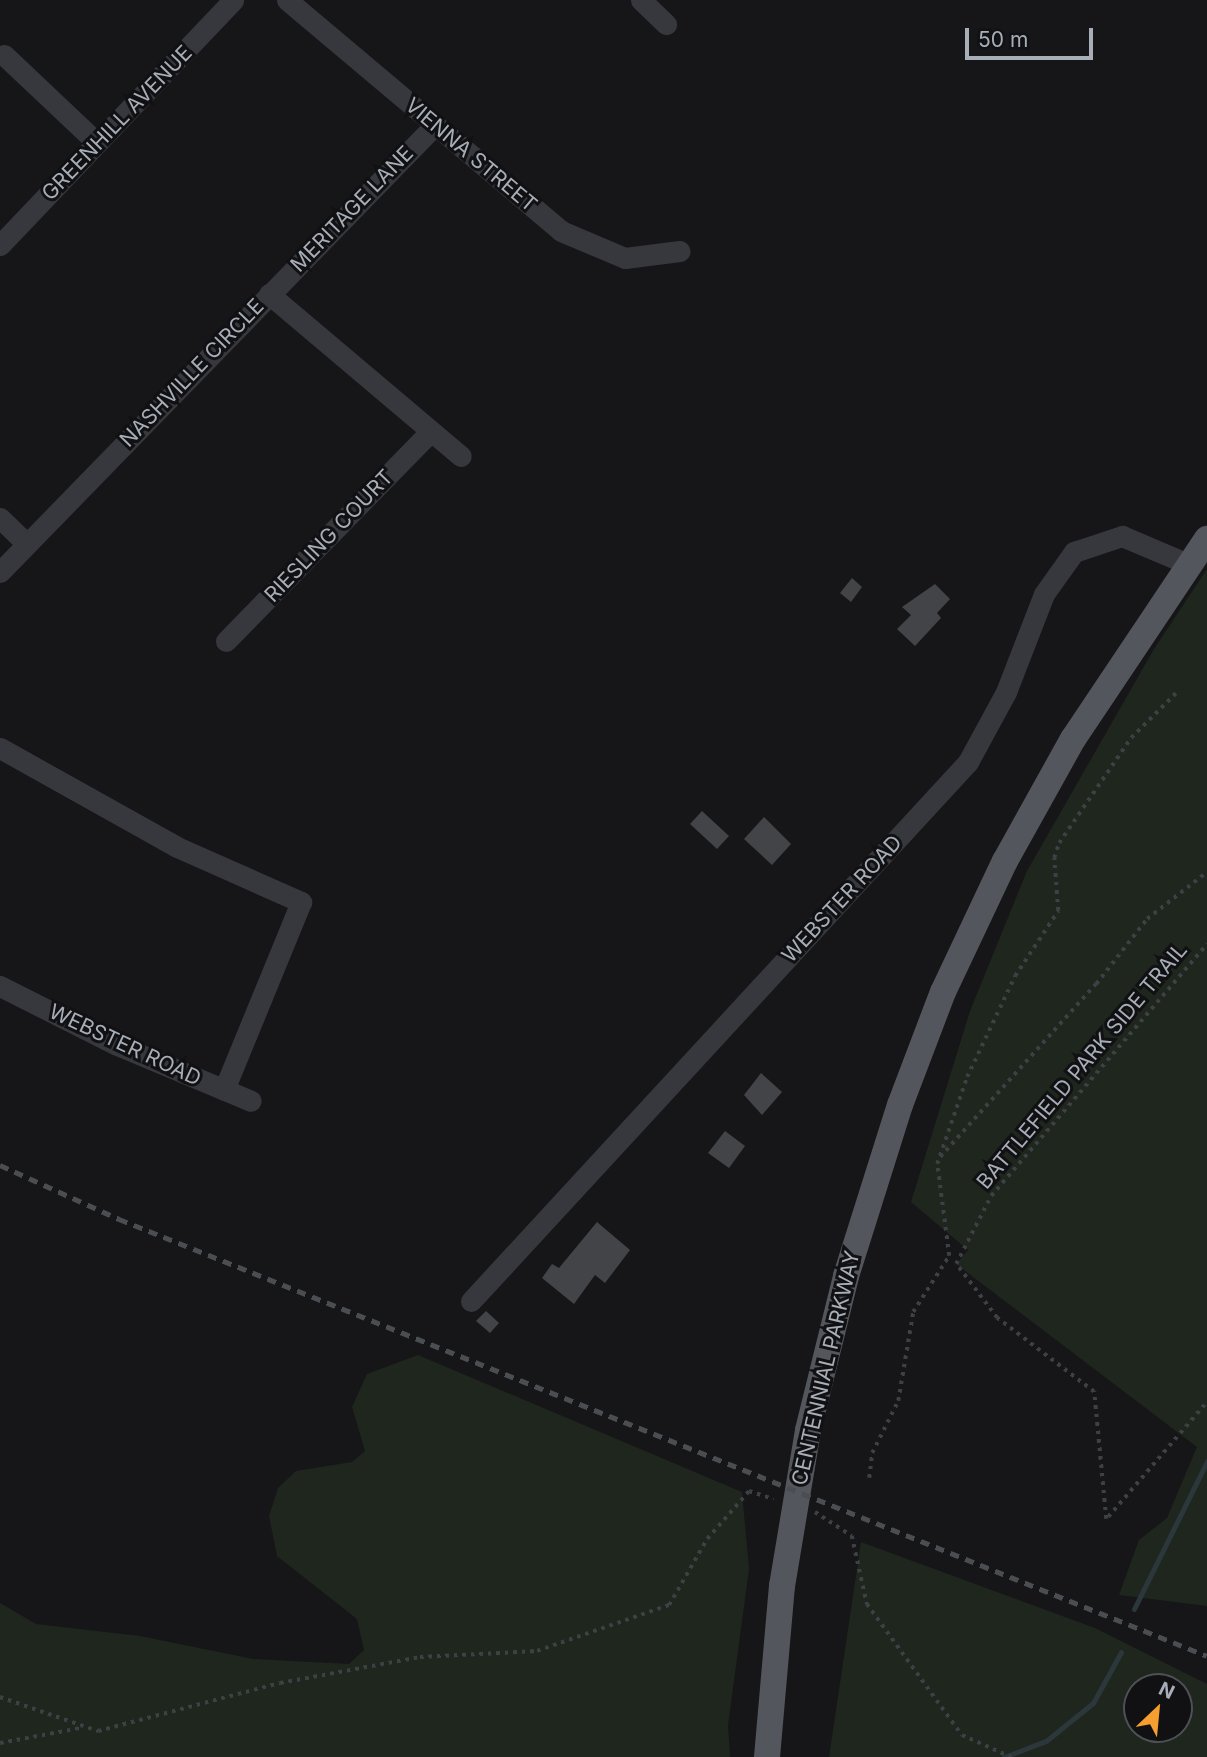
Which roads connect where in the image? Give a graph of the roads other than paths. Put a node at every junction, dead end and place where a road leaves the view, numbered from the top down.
1 (233, 0) edge
2 (287, 0) edge
3 (641, 0) edge
4 (666, 24) dead end
5 (4, 55) dead end
6 (435, 125) junction
7 (97, 143) junction
8 (0, 245) edge
9 (680, 251) dead end
10 (269, 294) junction
11 (431, 431) junction
12 (461, 456) dead end
13 (0, 518) edge
14 (1207, 539) edge
15 (27, 544) junction
16 (1188, 564) junction
17 (0, 572) edge
18 (226, 641) dead end
19 (0, 748) edge
20 (0, 985) edge
21 (223, 1090) junction
22 (251, 1101) dead end
23 (471, 1301) dead end
24 (767, 1757) edge

1 - 7 street, GREENHILL AVENUE
2 - 6 street, VIENNA STREET
3 - 4 street
5 - 7 street
6 - 9 street, VIENNA STREET
6 - 10 street, MERITAGE LANE
7 - 8 street, GREENHILL AVENUE
10 - 11 street, NASHVILLE CIRCLE
10 - 15 street, NASHVILLE CIRCLE
11 - 12 street, NASHVILLE CIRCLE
11 - 18 street, RIESLING COURT
13 - 15 street
14 - 16 main road, CENTENNIAL PARKWAY
15 - 17 street, NASHVILLE CIRCLE
16 - 23 street, WEBSTER ROAD
16 - 24 main road, CENTENNIAL PARKWAY
19 - 21 street
20 - 21 street, WEBSTER ROAD
21 - 22 street, WEBSTER ROAD

